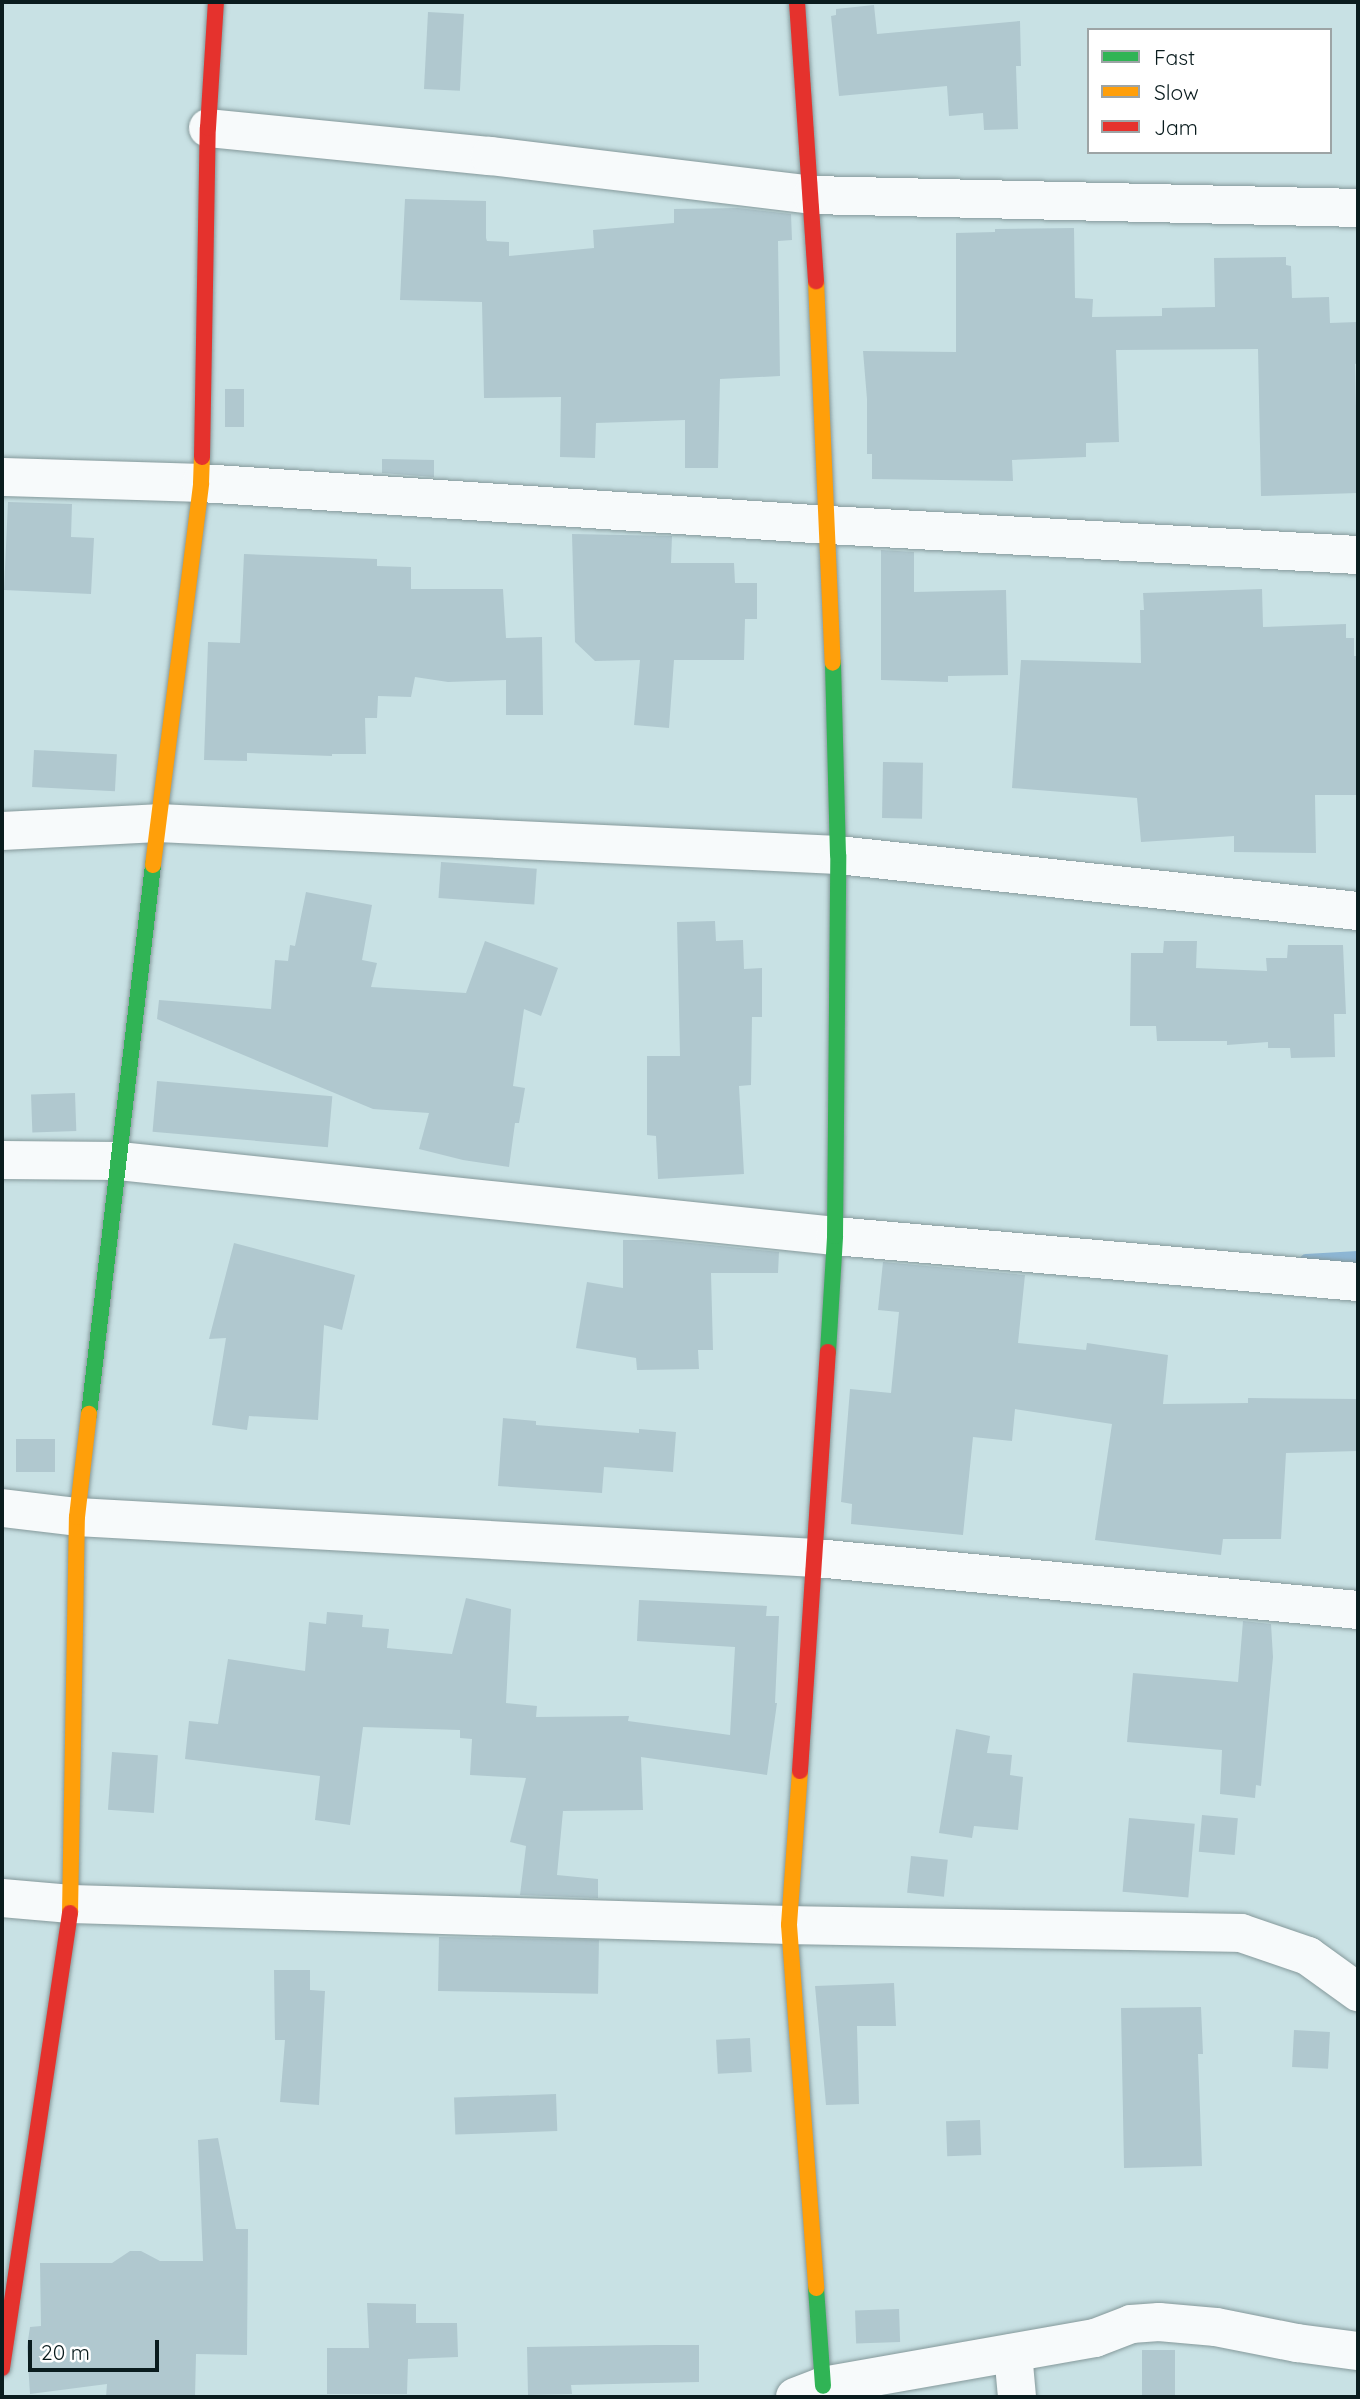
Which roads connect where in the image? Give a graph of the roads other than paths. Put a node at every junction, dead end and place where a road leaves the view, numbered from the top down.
1 (216, 2) edge
2 (797, 2) edge
3 (208, 128) junction
4 (812, 195) junction
5 (1358, 208) edge
6 (2, 477) edge
7 (201, 483) junction
8 (830, 525) junction
9 (1358, 554) edge
10 (158, 823) junction
11 (2, 831) edge
12 (838, 855) junction
13 (1358, 911) edge
14 (2, 1160) edge
15 (119, 1161) junction
16 (835, 1236) junction
17 (1358, 1282) edge
18 (2, 1508) edge
19 (77, 1517) junction
20 (816, 1559) junction
21 (1358, 1610) edge
22 (2, 1898) edge
23 (71, 1904) junction
24 (789, 1925) junction
25 (1358, 1992) edge
26 (1358, 2351) edge
27 (1013, 2353) junction
28 (2, 2368) edge
29 (809, 2392) edge
30 (1017, 2397) edge

1 - 3 street
2 - 4 street
3 - 4 street
3 - 7 street
4 - 5 street
4 - 8 street
6 - 7 street
7 - 8 street
7 - 10 street
8 - 9 street
8 - 12 street
10 - 11 street
10 - 12 street
10 - 15 street
12 - 13 street
12 - 16 street
14 - 15 street
15 - 16 street
15 - 19 street
16 - 17 street
16 - 20 street
18 - 19 street
19 - 20 street
19 - 23 street
20 - 21 street
20 - 24 street
22 - 23 street
23 - 24 street
23 - 28 street
24 - 25 street
24 - 29 street
26 - 27 street
27 - 29 street
27 - 30 street

